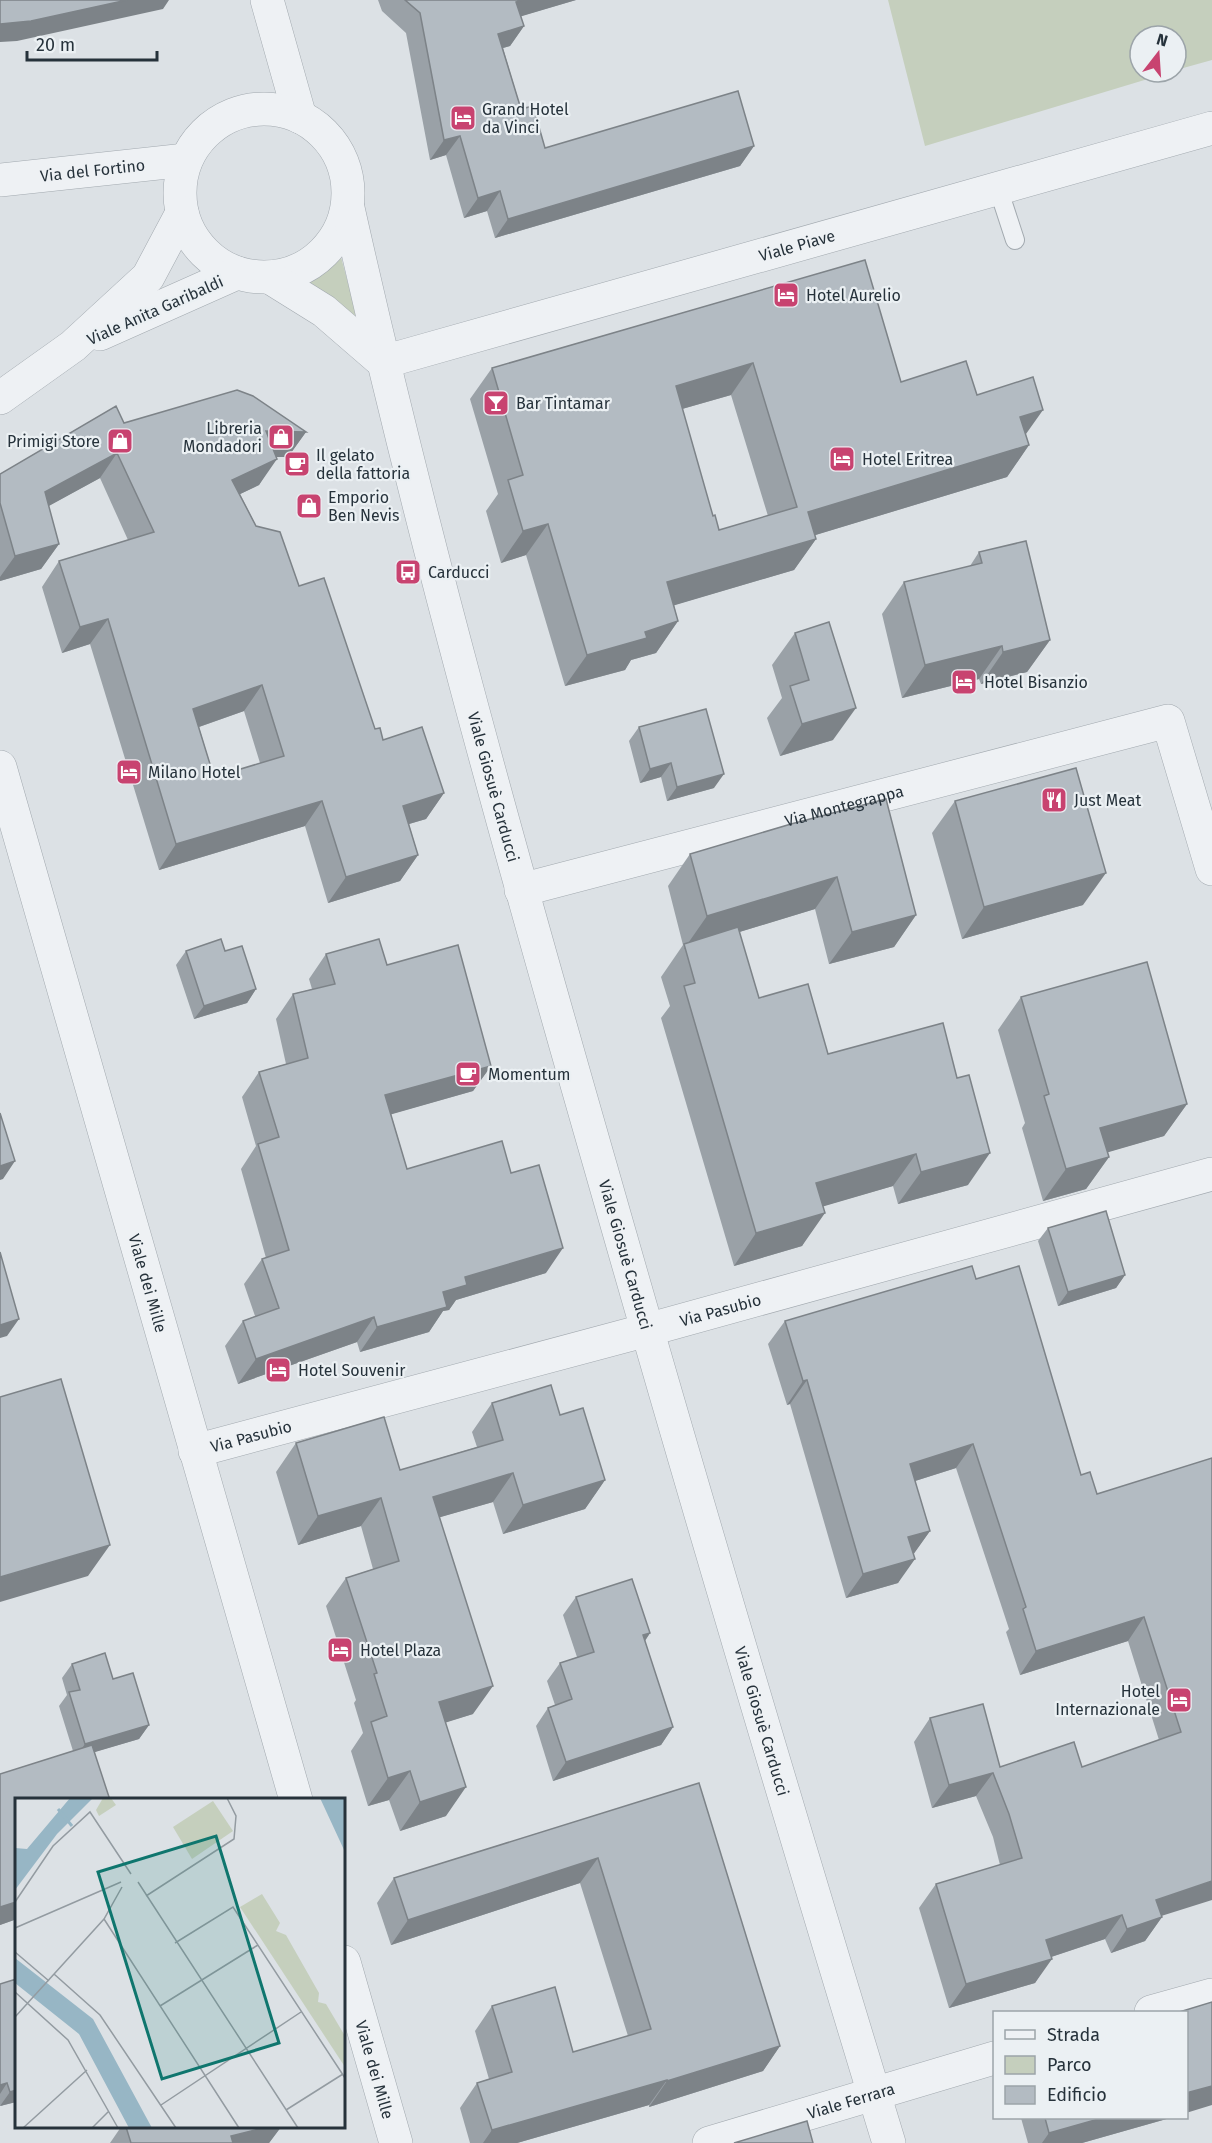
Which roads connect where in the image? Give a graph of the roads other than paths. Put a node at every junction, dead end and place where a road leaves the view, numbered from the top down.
1 (267, 0) edge
2 (300, 117) junction
3 (1212, 128) edge
4 (186, 160) junction
5 (0, 180) edge
6 (998, 188) junction
7 (348, 208) junction
8 (182, 213) junction
9 (1015, 240) dead end
10 (237, 273) junction
11 (271, 278) junction
12 (74, 346) junction
13 (383, 362) junction
14 (0, 398) edge
15 (0, 767) edge
16 (1212, 868) edge
17 (521, 890) junction
18 (1212, 1174) edge
19 (647, 1330) junction
20 (195, 1451) junction
21 (295, 1798) edge
22 (345, 1965) edge
23 (1212, 1995) edge
24 (1158, 2011) edge
25 (993, 2058) edge
26 (874, 2093) junction
27 (396, 2143) edge
28 (709, 2143) edge
29 (889, 2143) edge

1 - 2 street
2 - 4 street
2 - 7 street
3 - 6 street, Viale Piave
4 - 5 street, Via del Fortino
4 - 8 street
6 - 9 lane
6 - 13 street, Viale Piave
7 - 11 street
7 - 13 street, Viale Giosuè Carducci
8 - 10 street
8 - 12 street, Viale Anita Garibaldi
10 - 11 street
10 - 12 street, Viale Anita Garibaldi
11 - 13 street
12 - 14 street, Viale Anita Garibaldi
13 - 17 street, Viale Giosuè Carducci
15 - 20 street, Viale dei Mille
16 - 17 street, Via Montegrappa
17 - 19 street, Viale Giosuè Carducci
18 - 19 street, Via Pasubio
19 - 20 street, Via Pasubio
19 - 26 street, Viale Giosuè Carducci
20 - 21 street, Viale dei Mille
22 - 27 street, Viale dei Mille
23 - 24 street
25 - 26 street, Viale Ferrara
26 - 28 street, Viale Ferrara
26 - 29 street, Viale Giosuè Carducci

